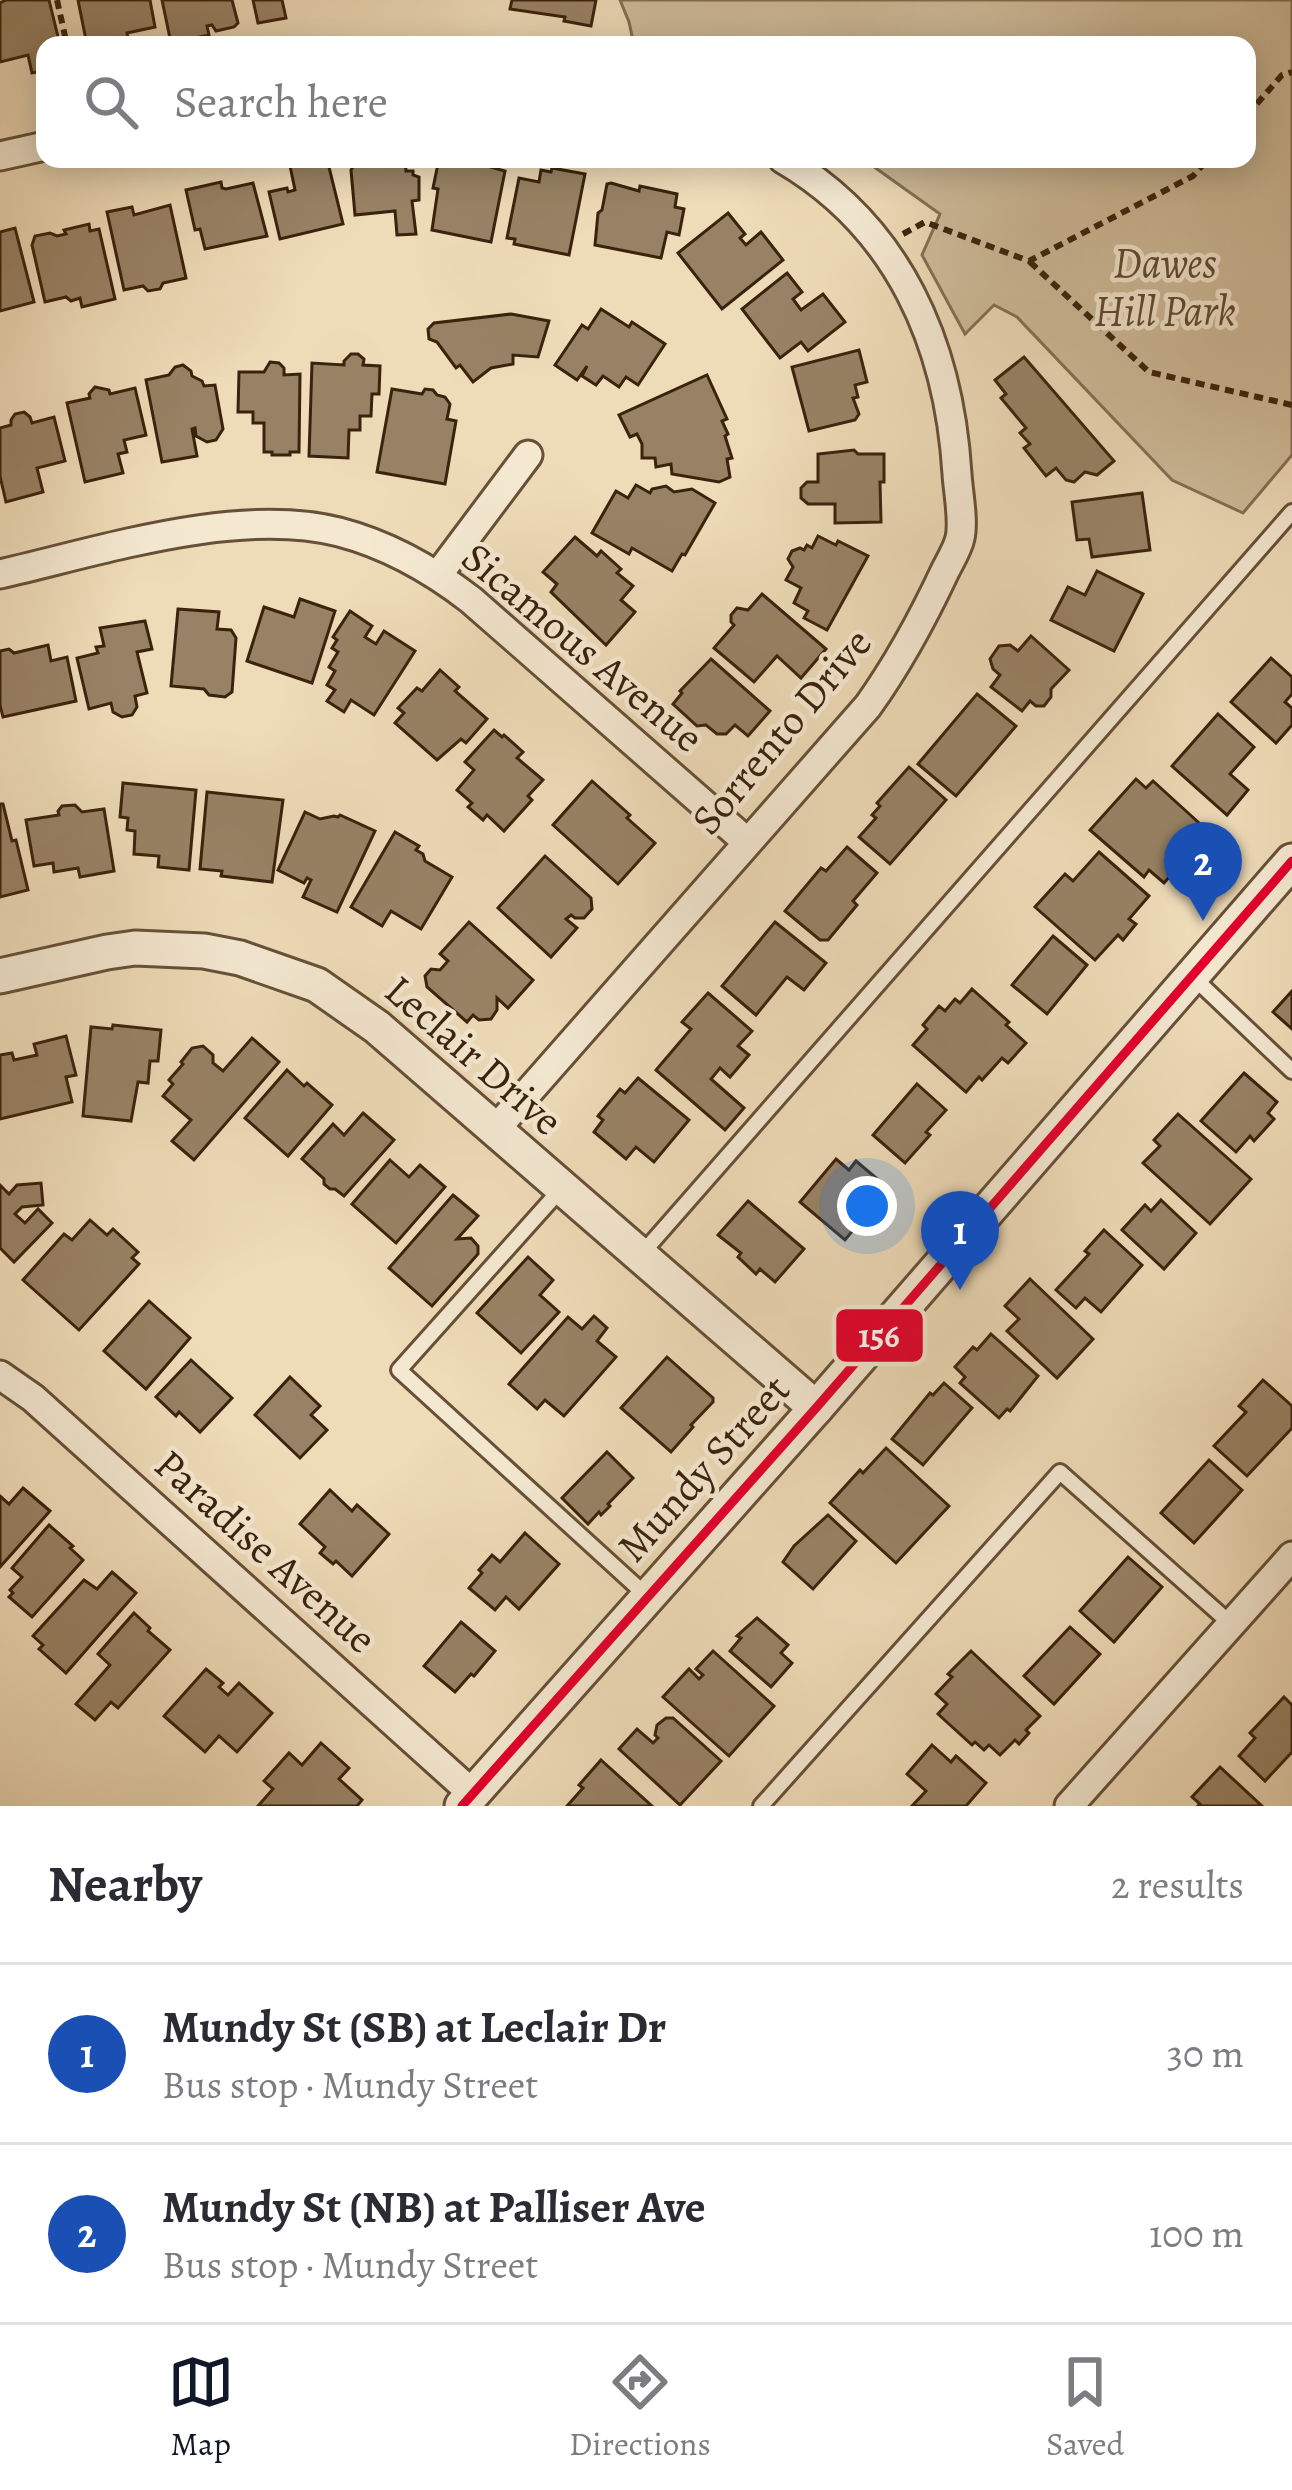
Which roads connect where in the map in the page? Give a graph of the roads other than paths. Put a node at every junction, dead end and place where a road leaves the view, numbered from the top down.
1 (36, 148) edge
2 (0, 156) edge
3 (797, 168) edge
4 (528, 455) dead end
5 (1292, 512) edge
6 (0, 574) edge
7 (438, 574) junction
8 (746, 841) junction
9 (1292, 861) edge
10 (0, 976) edge
11 (1192, 976) junction
12 (1292, 1071) edge
13 (495, 1130) junction
14 (561, 1189) junction
15 (639, 1257) junction
16 (0, 1375) edge
17 (817, 1408) junction
18 (1292, 1556) edge
19 (648, 1597) junction
20 (1231, 1624) junction
21 (467, 1800) edge
22 (761, 1806) edge
23 (1069, 1806) edge

1 - 2 street
3 - 8 street, Sorrento Drive
4 - 7 street
5 - 15 lane
6 - 7 street, Sicamous Avenue
7 - 8 street, Sicamous Avenue
8 - 13 street, Sorrento Drive
9 - 11 street, Mundy Street
10 - 13 street, Leclair Drive
11 - 12 lane
11 - 17 street, Mundy Street
13 - 14 street, Leclair Drive
14 - 15 street, Leclair Drive
14 - 19 lane
15 - 17 street, Leclair Drive
16 - 21 street, Paradise Avenue
17 - 19 street, Mundy Street
18 - 20 street
19 - 21 street, Mundy Street
20 - 22 lane
20 - 23 street

